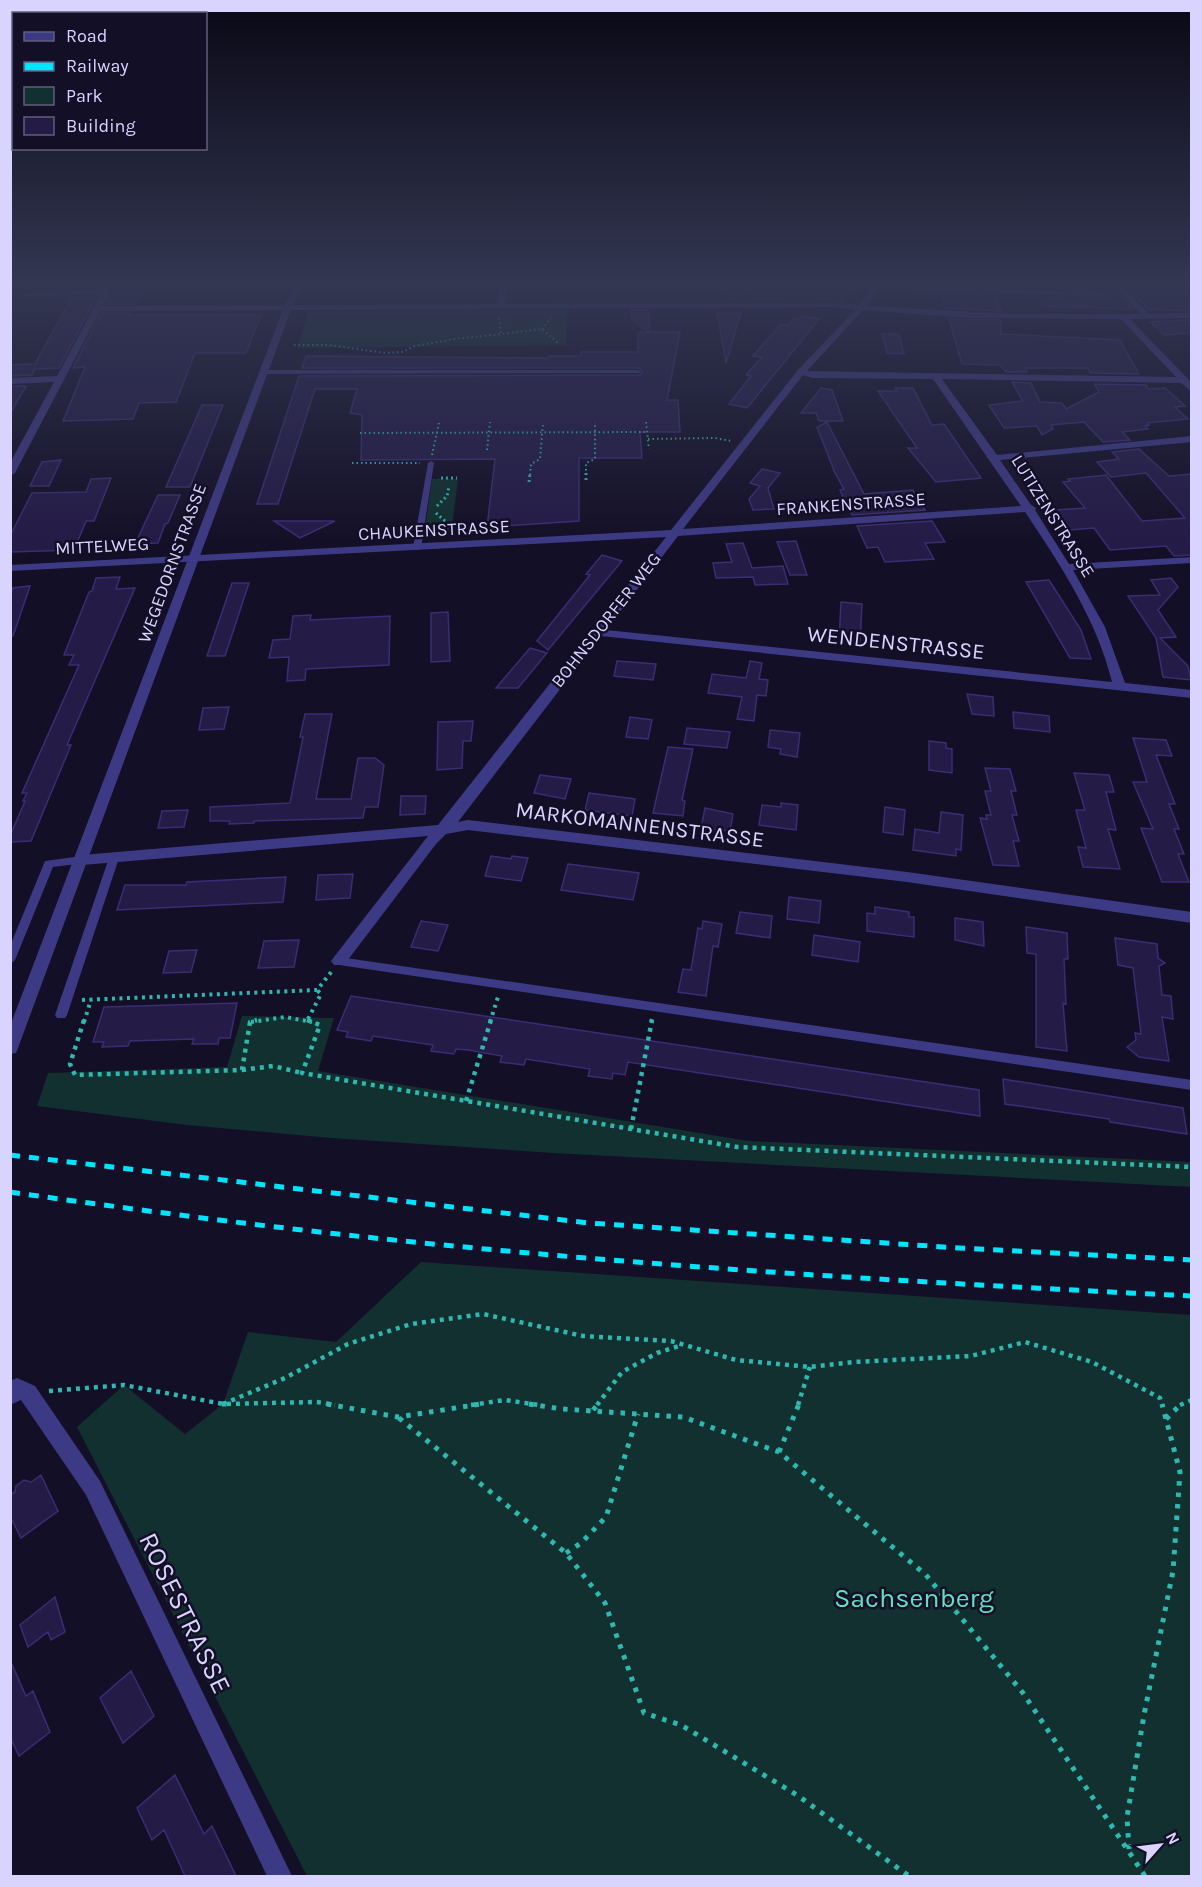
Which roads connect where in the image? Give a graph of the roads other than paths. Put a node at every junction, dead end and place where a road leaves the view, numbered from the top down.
1 (65, 369) edge
2 (265, 369) edge
3 (804, 369) edge
4 (1172, 369) edge
5 (264, 372) junction
6 (638, 372) dead end
7 (801, 372) junction
8 (936, 377) junction
9 (60, 379) junction
10 (1182, 380) junction
11 (10, 381) edge
12 (1191, 389) edge
13 (1191, 438) edge
14 (995, 458) junction
15 (430, 463) road end
16 (12, 466) edge
17 (1031, 508) junction
18 (674, 533) junction
19 (417, 548) junction
20 (195, 557) junction
21 (1191, 560) edge
22 (1066, 567) junction
23 (10, 568) edge
24 (596, 632) junction
25 (1119, 685) junction
26 (1191, 694) edge
27 (442, 830) junction
28 (114, 858) junction
29 (82, 860) junction
30 (1191, 918) edge
31 (10, 960) edge
32 (339, 961) joint
33 (61, 1016) dead end
34 (10, 1048) edge
35 (1191, 1085) edge
36 (18, 1392) edge
37 (280, 1876) edge

1 - 9 street
2 - 5 street, WEGEDORNSTRASSE
3 - 7 street, BOHNSDORFER WEG
4 - 10 street
5 - 6 lane
5 - 20 street, WEGEDORNSTRASSE
7 - 8 street
7 - 18 street, BOHNSDORFER WEG
8 - 10 street
8 - 14 street, LUTIZENSTRASSE
9 - 11 street
9 - 16 street
10 - 12 street
13 - 14 street
14 - 17 street, LUTIZENSTRASSE
15 - 19 lane
17 - 18 street, FRANKENSTRASSE
17 - 22 street, LUTIZENSTRASSE
18 - 19 street, CHAUKENSTRASSE
18 - 24 street, BOHNSDORFER WEG
19 - 20 street, CHAUKENSTRASSE
20 - 23 street, MITTELWEG
20 - 29 street, WEGEDORNSTRASSE
21 - 22 street
22 - 25 street, LUTIZENSTRASSE
24 - 25 street, WENDENSTRASSE
24 - 27 street, BOHNSDORFER WEG
25 - 26 street, WENDENSTRASSE
27 - 28 street, MARKOMANNENSTRASSE
27 - 30 street, MARKOMANNENSTRASSE
27 - 32 street, BOHNSDORFER WEG
28 - 29 street, MARKOMANNENSTRASSE
28 - 33 lane
29 - 31 lane
29 - 34 street, WEGEDORNSTRASSE
32 - 35 lane
36 - 37 street, ROSESTRASSE

